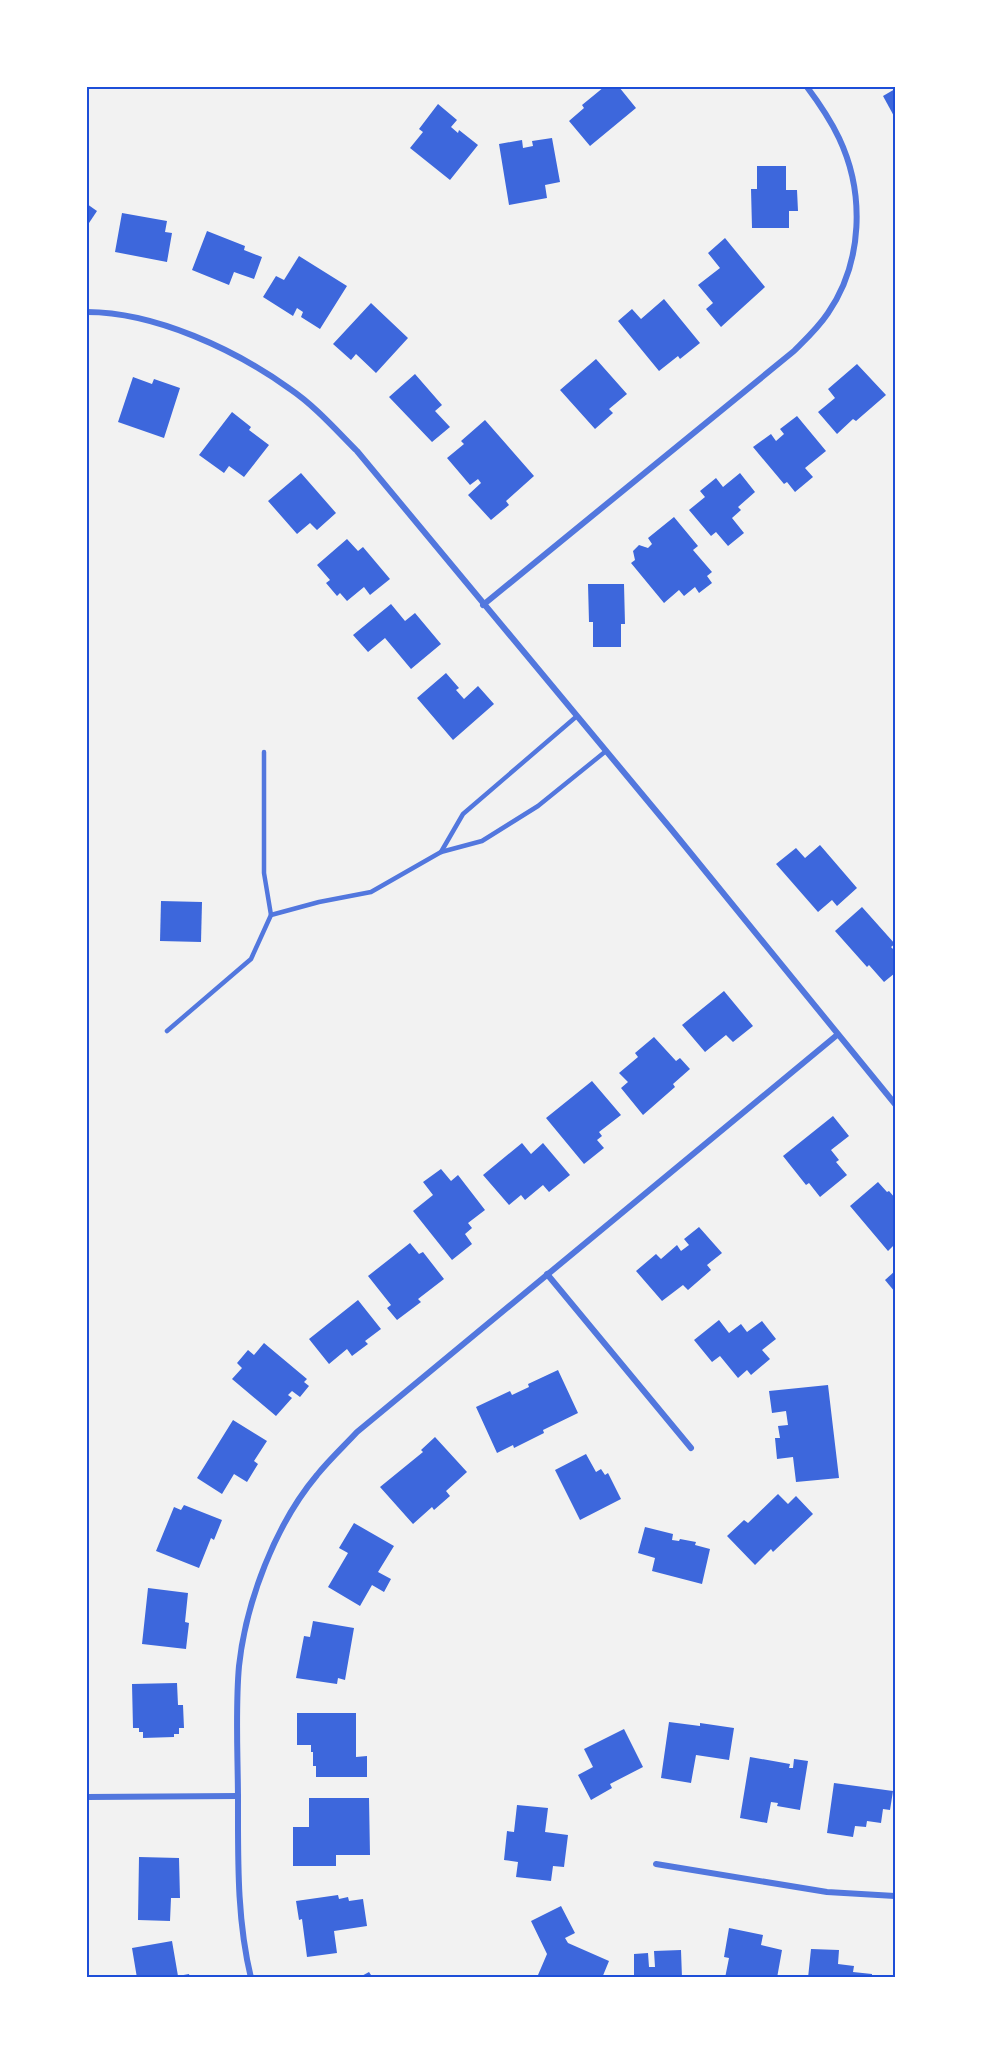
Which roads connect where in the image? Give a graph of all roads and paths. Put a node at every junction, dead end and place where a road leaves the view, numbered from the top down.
1 (807, 87) edge
2 (87, 312) edge
3 (483, 604) junction
4 (577, 716) junction
5 (606, 751) junction
6 (264, 752) dead end
7 (441, 852) junction
8 (271, 915) junction
9 (167, 1031) dead end
10 (837, 1035) junction
11 (895, 1104) edge
12 (547, 1274) junction
13 (691, 1448) dead end
14 (238, 1796) junction
15 (87, 1797) edge
16 (656, 1864) dead end
17 (895, 1896) edge
18 (251, 1978) edge

1 - 3 street
2 - 3 street
3 - 4 street
4 - 5 street
4 - 7 lane
5 - 7 lane
5 - 10 street
6 - 8 lane
7 - 8 lane
8 - 9 lane
10 - 11 street
10 - 12 street
12 - 13 street
12 - 14 street
14 - 15 street
14 - 18 street
16 - 17 street

